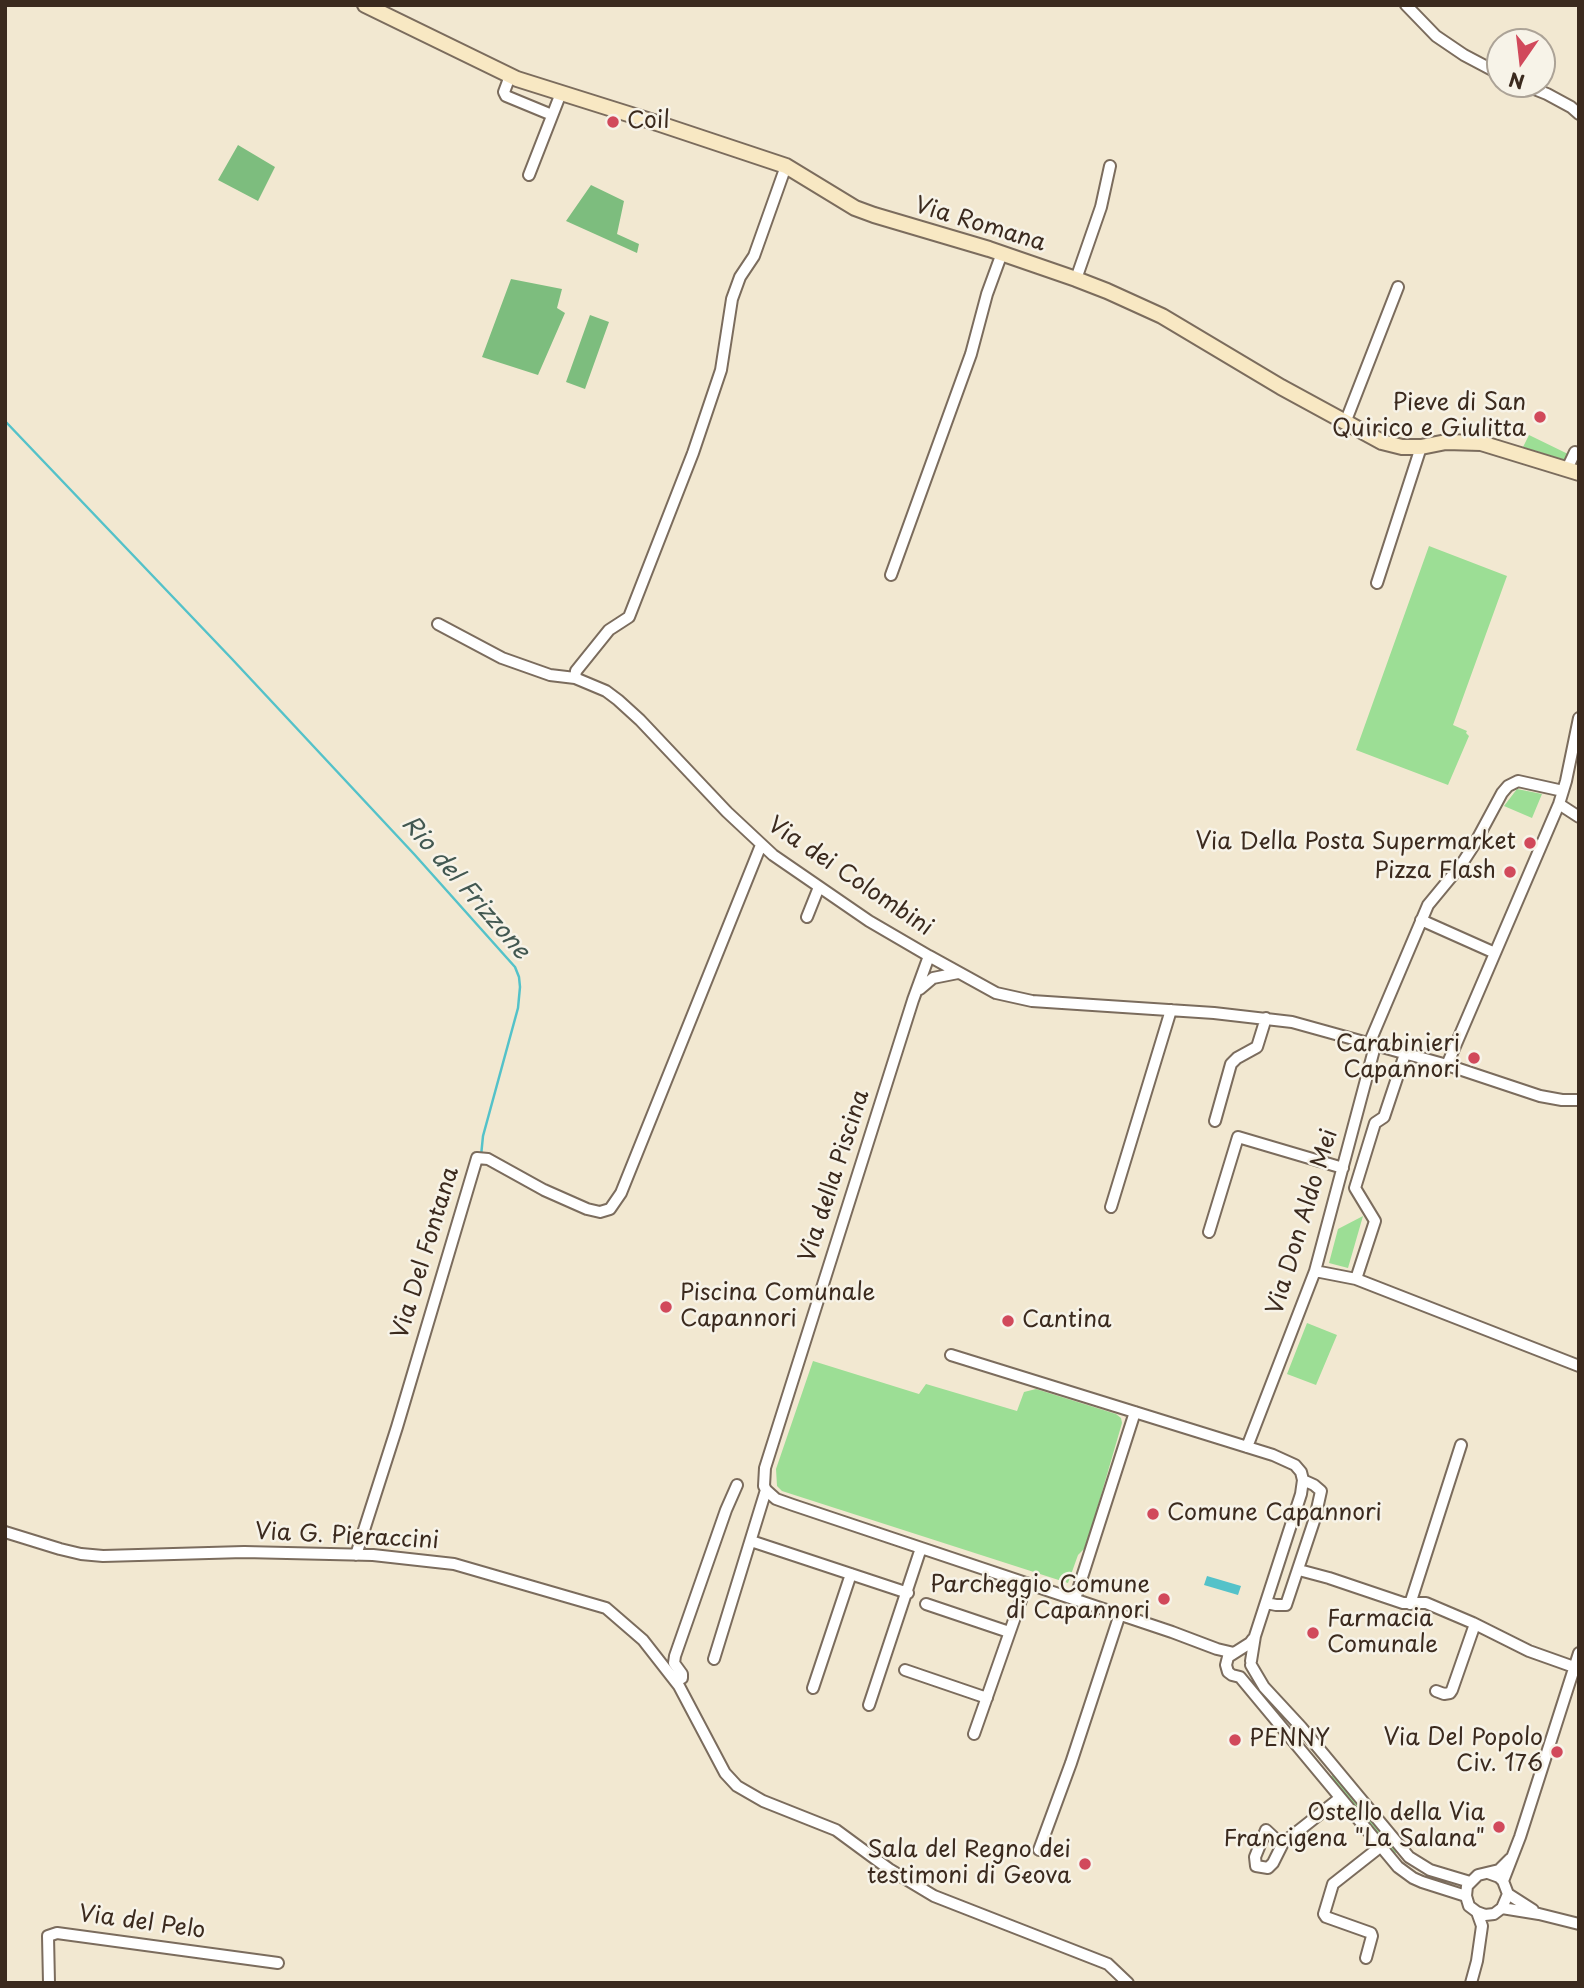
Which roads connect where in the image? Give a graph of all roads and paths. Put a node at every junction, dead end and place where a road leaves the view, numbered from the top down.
1 (365, 5) edge
2 (1406, 5) edge
3 (1486, 67) edge
4 (510, 76) junction
5 (561, 93) junction
6 (1554, 98) edge
7 (1579, 114) edge
8 (552, 115) junction
9 (786, 166) junction
10 (1110, 166) dead end
11 (529, 175) dead end
12 (1002, 254) junction
13 (1076, 279) junction
14 (1398, 287) dead end
15 (1345, 423) junction
16 (1421, 447) junction
17 (1575, 452) dead end
18 (1573, 471) edge
19 (891, 575) dead end
20 (1377, 583) dead end
21 (438, 624) dead end
22 (575, 678) junction
23 (1579, 718) edge
24 (1563, 791) junction
25 (1559, 804) junction
26 (1579, 817) edge
27 (761, 845) junction
28 (819, 887) junction
29 (807, 916) dead end
30 (1421, 920) junction
31 (1495, 953) junction
32 (929, 956) junction
33 (959, 972) junction
34 (913, 1000) junction
35 (1171, 1010) junction
36 (1266, 1018) junction
37 (1372, 1045) junction
38 (1405, 1054) junction
39 (1447, 1065) junction
40 (1579, 1100) edge
41 (1215, 1121) dead end
42 (1343, 1168) junction
43 (1111, 1207) dead end
44 (1209, 1233) dead end
45 (1315, 1271) junction
46 (1356, 1279) junction
47 (951, 1355) dead end
48 (1579, 1366) edge
49 (1135, 1412) junction
50 (1461, 1445) dead end
51 (1247, 1447) junction
52 (1303, 1480) junction
53 (737, 1485) dead end
54 (766, 1490) junction
55 (5, 1532) edge
56 (751, 1541) junction
57 (922, 1548) junction
58 (356, 1555) junction
59 (1299, 1570) junction
60 (851, 1574) junction
61 (1027, 1583) junction
62 (908, 1593) junction
63 (1075, 1599) junction
64 (1266, 1602) junction
65 (926, 1604) dead end
66 (1410, 1604) junction
67 (1120, 1614) junction
68 (1475, 1624) junction
69 (1009, 1632) junction
70 (1255, 1636) junction
71 (1206, 1645) junction
72 (1236, 1652) junction
73 (1579, 1653) edge
74 (714, 1659) dead end
75 (1251, 1663) junction
76 (1226, 1665) junction
77 (1574, 1667) junction
78 (905, 1670) dead end
79 (1240, 1677) junction
80 (676, 1681) junction
81 (813, 1688) dead end
82 (1436, 1692) dead end
83 (987, 1698) junction
84 (869, 1705) dead end
85 (974, 1734) dead end
86 (1340, 1798) junction
87 (1282, 1845) dead end
88 (1380, 1847) junction
89 (1039, 1850) dead end
90 (1409, 1857) junction
91 (1512, 1857) junction
92 (1398, 1867) junction
93 (1488, 1873) junction
94 (1503, 1881) junction
95 (1470, 1882) junction
96 (1508, 1894) junction
97 (1466, 1896) junction
98 (1502, 1908) junction
99 (1477, 1913) junction
100 (1539, 1914) junction
101 (1490, 1915) junction
102 (1579, 1924) edge
103 (1366, 1958) dead end
104 (1477, 1961) junction
105 (278, 1963) dead end
106 (49, 1983) edge
107 (1128, 1983) edge
108 (1471, 1983) edge

1 - 4 street, Via Romana
2 - 3 street
4 - 5 street, Via Romana
4 - 8 street
5 - 8 street
5 - 9 street, Via Romana
6 - 7 street
8 - 11 street
9 - 12 street, Via Romana
9 - 22 street
10 - 13 street
12 - 13 street, Via Romana
12 - 19 street
13 - 15 street, Via Romana
14 - 15 street
15 - 16 street, Via Romana
16 - 18 street, Via Romana
16 - 20 street
17 - 18 street
21 - 22 street, Via dei Colombini
22 - 27 street, Via dei Colombini
23 - 24 street
24 - 25 street
24 - 30 street, Via Don Aldo Mei
25 - 26 street
25 - 31 street
27 - 28 street, Via dei Colombini
27 - 58 street, Via Del Fontana
28 - 29 street
28 - 32 street, Via dei Colombini
30 - 31 street
30 - 37 street, Via Don Aldo Mei
31 - 39 street
32 - 33 street, Via dei Colombini
32 - 34 street, Via della Piscina
33 - 34 street
33 - 35 street, Via dei Colombini
34 - 54 street, Via della Piscina
35 - 36 street, Via dei Colombini
35 - 43 street
36 - 37 street, Via dei Colombini
36 - 41 street
37 - 38 street, Via dei Colombini
37 - 42 street, Via Don Aldo Mei
38 - 39 street, Via dei Colombini
38 - 46 street
39 - 40 street, Via dei Colombini
42 - 44 street
42 - 45 street, Via Don Aldo Mei
45 - 46 street
45 - 51 street, Via Don Aldo Mei
46 - 48 street
47 - 49 street
49 - 51 street
49 - 63 street
50 - 66 street
51 - 52 street
52 - 59 street
52 - 64 street
53 - 80 street
54 - 56 street, Via della Piscina
54 - 57 street
55 - 58 street, Via G. Pieraccini
56 - 60 street
56 - 74 street, Via della Piscina
57 - 61 street
57 - 62 street
58 - 80 street, Via G. Pieraccini
59 - 64 street
59 - 66 street
60 - 62 street
60 - 81 street
61 - 63 street
61 - 69 street
62 - 84 street
63 - 67 street
64 - 70 street
65 - 69 street
66 - 68 street
67 - 71 street
67 - 89 street
68 - 77 street
68 - 82 street
69 - 83 street
70 - 72 street
70 - 75 street
71 - 72 street
71 - 76 street
72 - 75 street
72 - 76 street
73 - 77 street
75 - 79 street
75 - 90 street
76 - 79 street
77 - 91 street
78 - 83 street
79 - 86 street
80 - 107 street, Via G. Pieraccini
83 - 85 street
86 - 87 street
86 - 88 street
88 - 92 street
88 - 103 street
90 - 92 street
90 - 95 street
91 - 93 street
91 - 94 street
92 - 97 street
93 - 94 street
93 - 95 street
94 - 96 street
95 - 97 street
96 - 98 street
96 - 100 street
97 - 99 street
98 - 100 street
98 - 101 street
99 - 101 street
99 - 104 street
100 - 102 street
101 - 104 street
104 - 108 street
105 - 106 street, Via del Pelo

